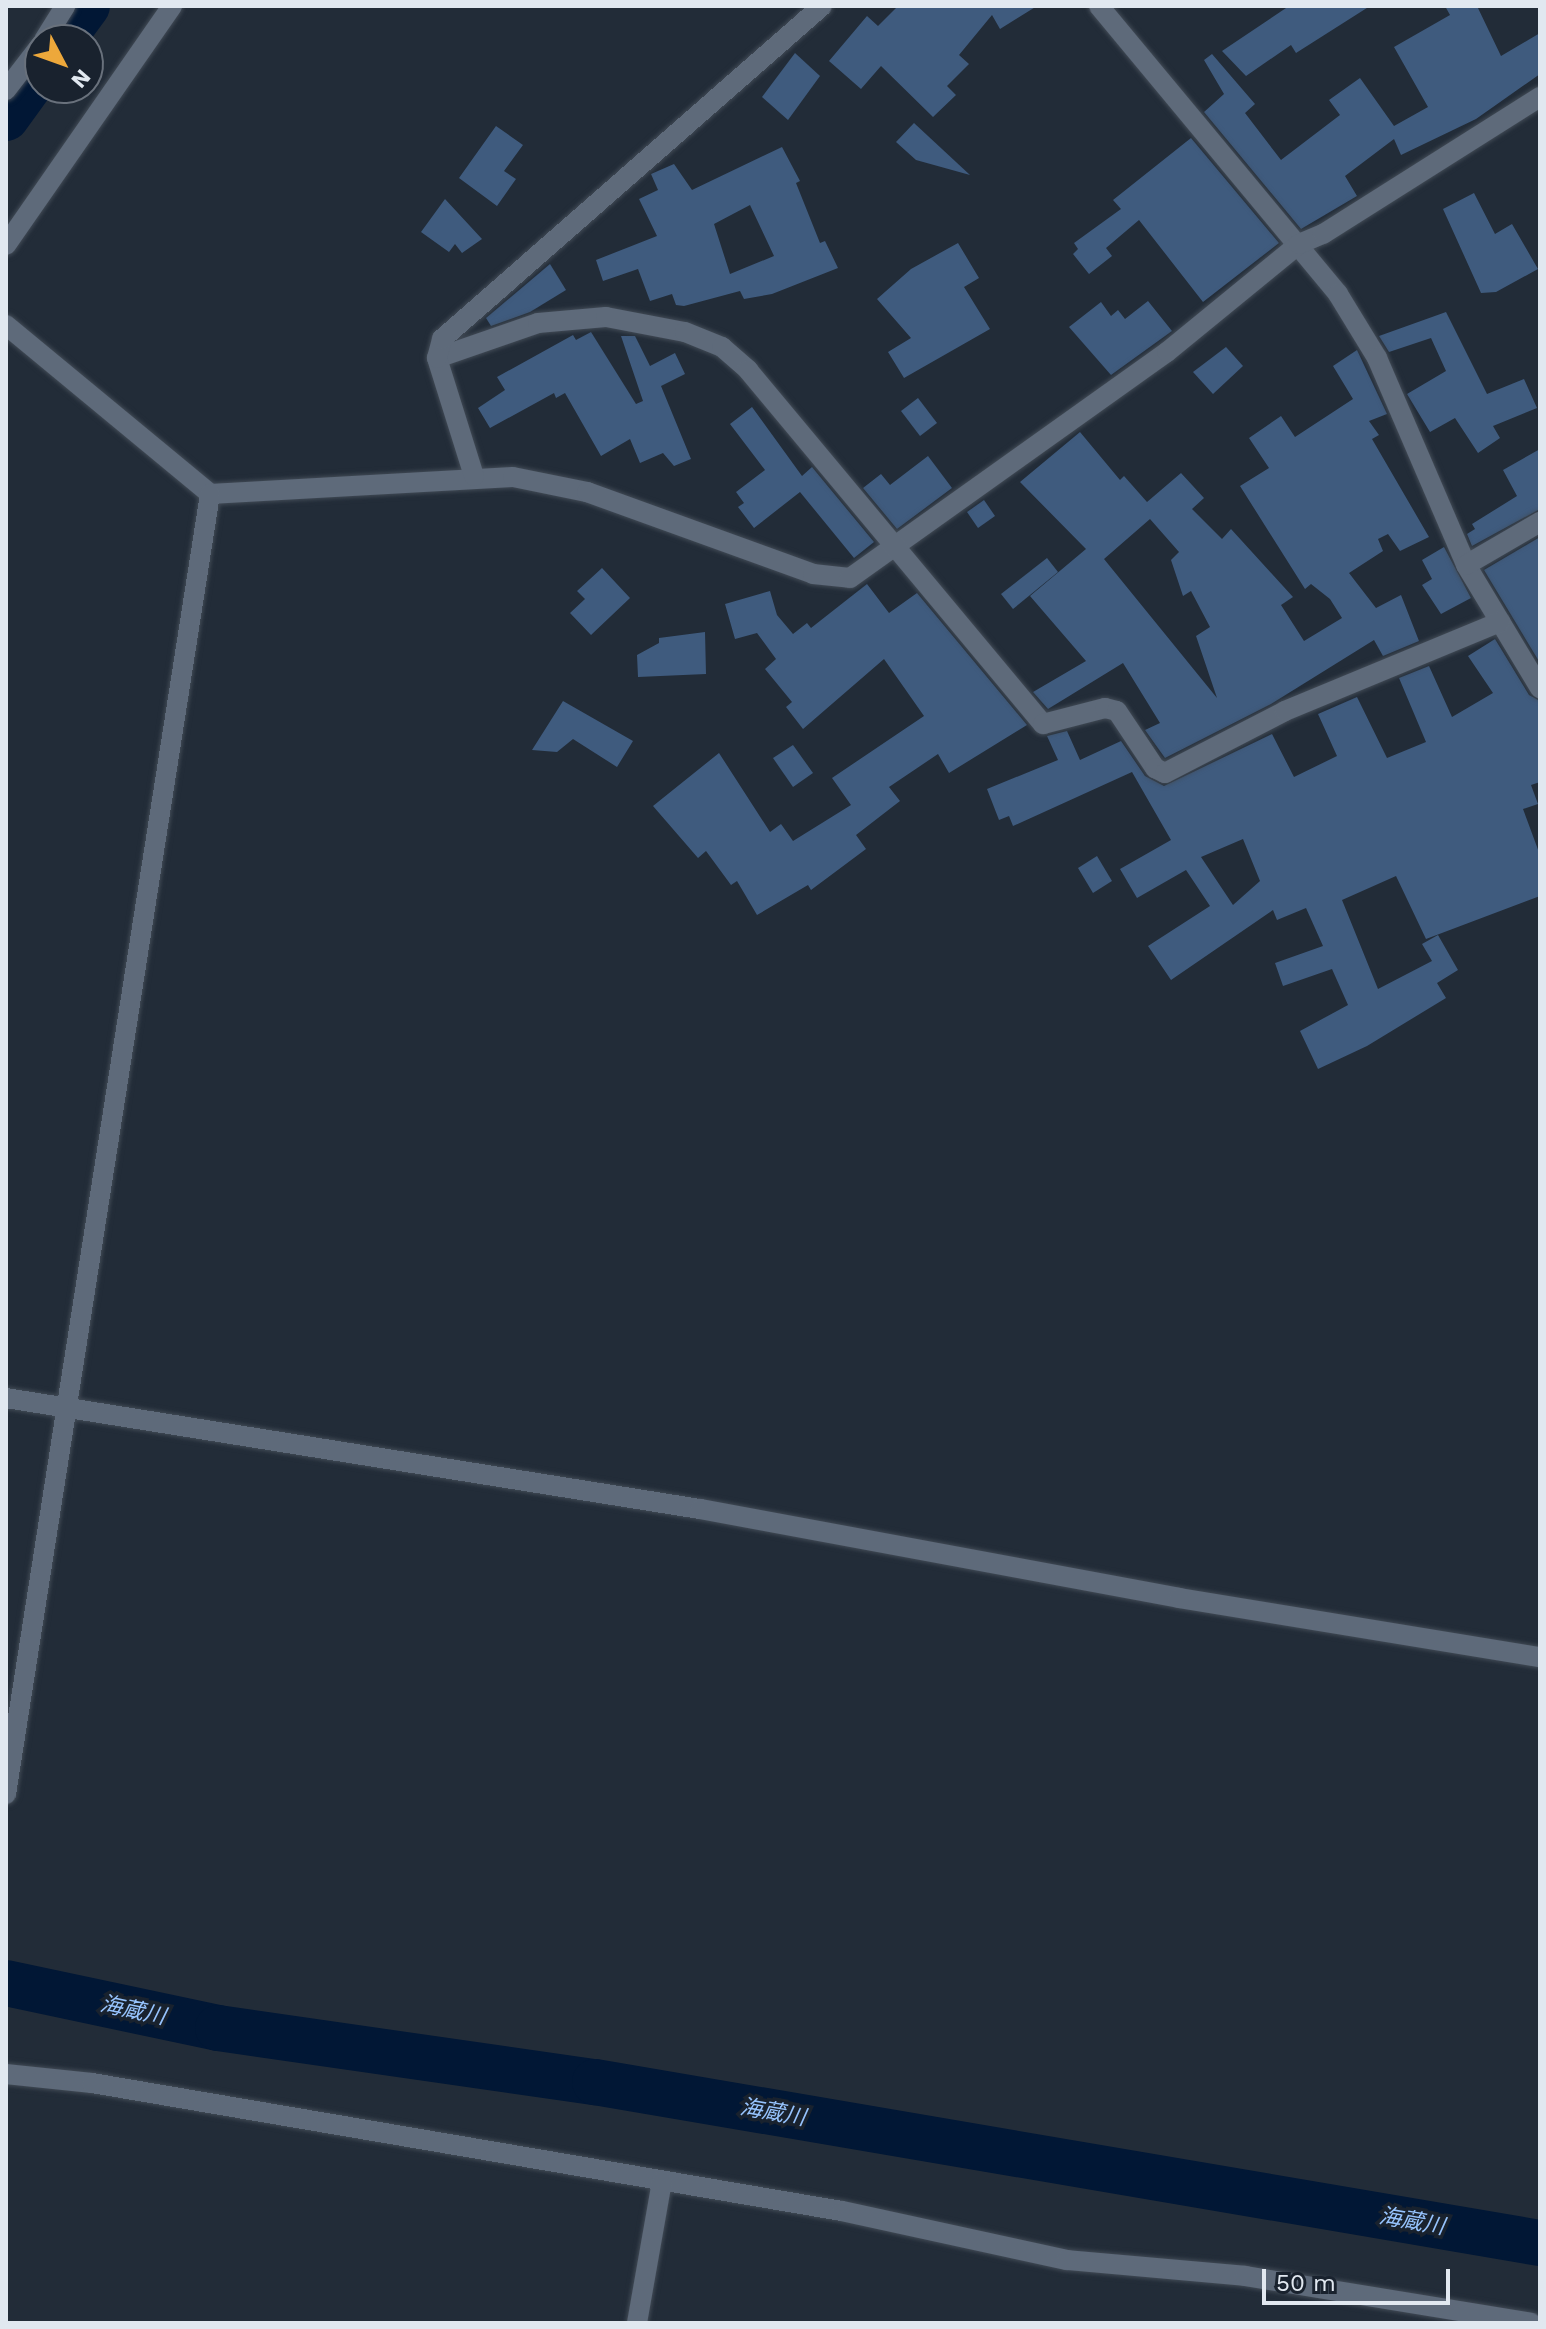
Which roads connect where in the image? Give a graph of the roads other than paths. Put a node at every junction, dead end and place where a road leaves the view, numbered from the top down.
1 (65, 6) edge
2 (172, 6) edge
3 (822, 6) edge
4 (1099, 6) edge
5 (54, 24) edge
6 (24, 67) edge
7 (6, 90) edge
8 (1540, 97) edge
9 (1299, 244) junction
10 (6, 245) edge
11 (6, 325) edge
12 (437, 358) junction
13 (474, 476) junction
14 (210, 494) junction
15 (1540, 522) edge
16 (893, 549) junction
17 (1466, 565) junction
18 (1500, 622) junction
19 (1540, 688) edge
20 (6, 1398) edge
21 (62, 1408) junction
22 (1540, 1657) edge
23 (6, 1794) edge
24 (6, 2074) edge
25 (662, 2181) junction
26 (637, 2323) edge
27 (1531, 2323) edge

1 - 5 street
2 - 10 street
3 - 12 street
4 - 9 street
6 - 7 street
8 - 9 street
9 - 16 street
9 - 17 street
11 - 14 street
12 - 13 street
12 - 16 street
13 - 14 street
13 - 16 street
14 - 21 street
15 - 17 street
16 - 18 street
17 - 18 street
18 - 19 street
20 - 21 street
21 - 22 street
21 - 23 street
24 - 25 street
25 - 26 street
25 - 27 street

